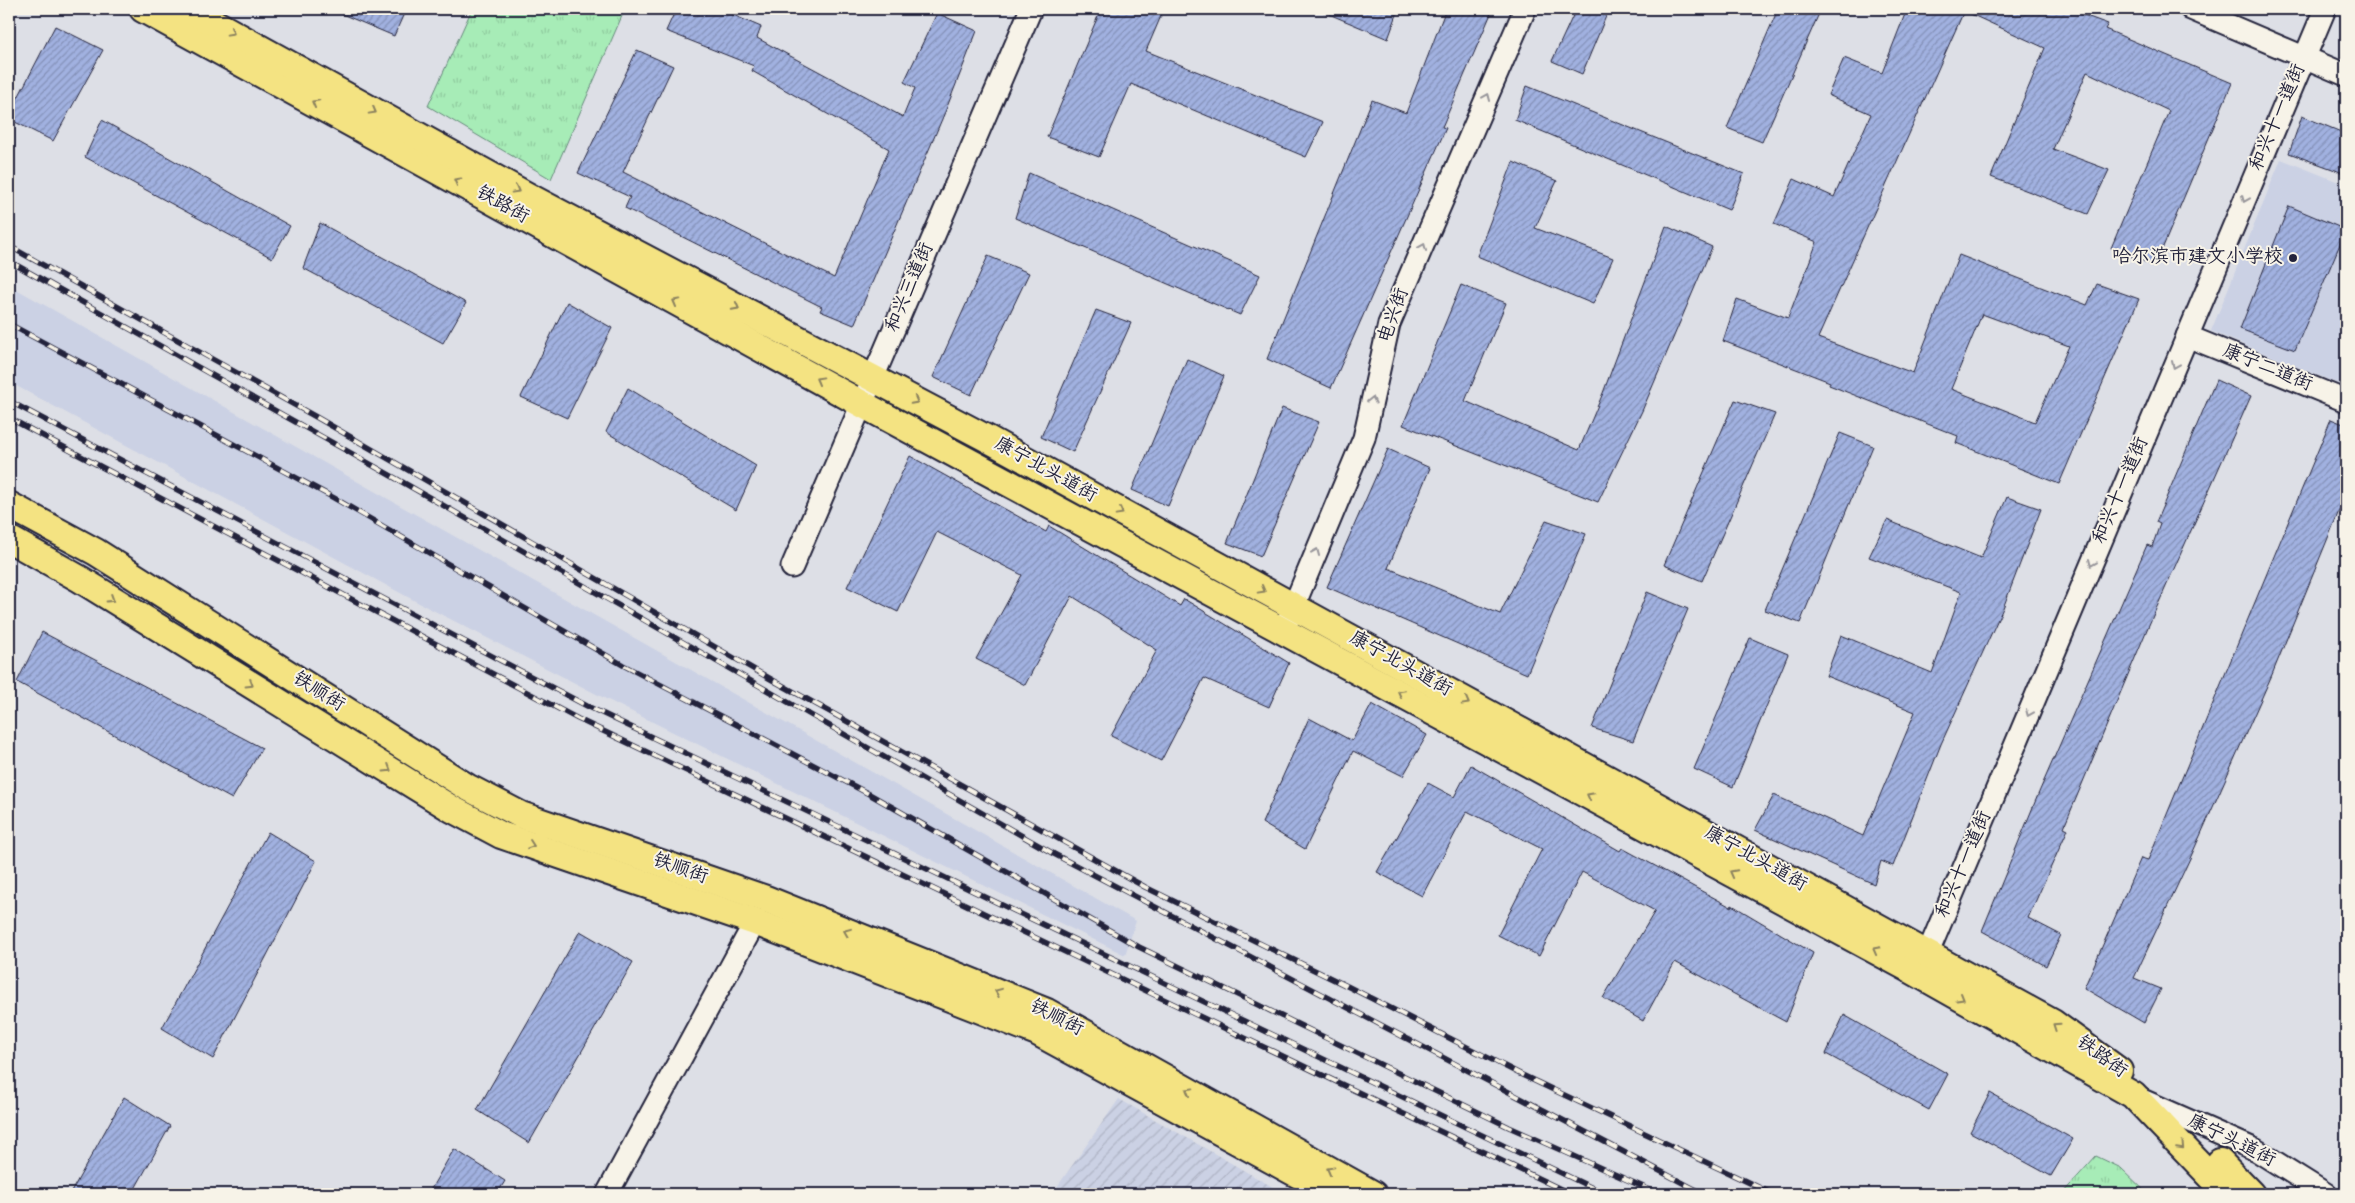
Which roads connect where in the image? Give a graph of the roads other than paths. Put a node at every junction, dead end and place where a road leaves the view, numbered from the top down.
1 (143, 9) edge
2 (188, 9) edge
3 (1031, 9) edge
4 (1525, 9) edge
5 (2191, 9) edge
6 (2325, 9) edge
7 (2304, 57) junction
8 (2346, 75) edge
9 (2187, 336) junction
10 (872, 379) junction
11 (2346, 402) edge
12 (862, 404) junction
13 (9, 486) edge
14 (9, 506) edge
15 (9, 539) edge
16 (96, 552) junction
17 (9, 553) edge
18 (792, 566) dead end
19 (80, 580) junction
20 (1288, 618) junction
21 (755, 922) junction
22 (1923, 964) junction
23 (2132, 1095) junction
24 (2175, 1114) junction
25 (607, 1194) edge
26 (1334, 1194) edge
27 (1373, 1194) edge
28 (2228, 1194) edge
29 (2251, 1194) edge
30 (2326, 1194) edge

12 -> 1 main road, 铁路街
2 -> 10 main road, 铁路街
3 - 10 street, 和兴三道街
20 -> 4 street, 电兴街
5 - 7 street
6 - 7 street, 和兴十一道街
7 - 8 street
7 -> 9 street, 和兴十一道街
9 - 11 street, 康宁二道街
9 -> 22 street, 和兴十一道街
10 - 12 street, 和兴三道街
10 -> 20 main road, 康宁北头道街
12 - 18 street, 和兴三道街
12 - 20 main road, 康宁北头道街
13 - 16 main road
14 - 16 main road, 铁顺街
15 - 19 main road, 铁顺街
27 -> 16 main road, 铁顺街
17 - 19 main road
19 -> 21 main road, 铁顺街
20 - 22 main road, 康宁北头道街
21 - 25 street
21 - 26 main road, 铁顺街
22 -> 23 main road, 铁路街
24 -> 22 main road, 铁路街
23 - 24 street, 康宁头道街
23 -> 28 main road, 铁路街
24 - 29 main road, 铁路街
24 - 30 street, 康宁头道街

